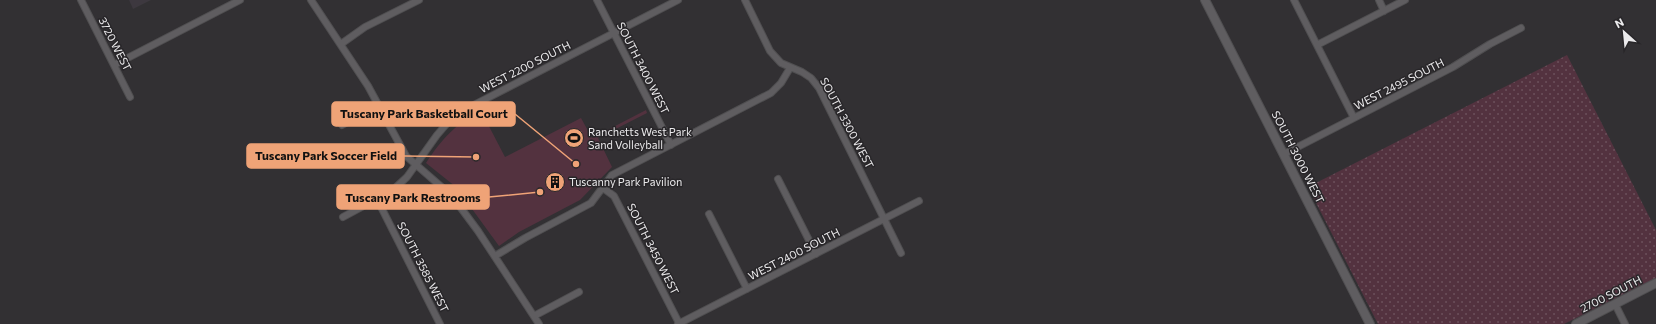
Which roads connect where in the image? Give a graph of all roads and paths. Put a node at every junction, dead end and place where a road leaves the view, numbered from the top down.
1 (81, 0) edge
2 (240, 0) edge
3 (311, 0) edge
4 (419, 0) edge
5 (597, 0) edge
6 (678, 0) edge
7 (745, 0) edge
8 (1206, 0) edge
9 (1294, 0) edge
10 (1379, 0) edge
11 (1406, 0) edge
12 (1384, 11) junction
13 (1521, 28) dead end
14 (614, 33) junction
15 (341, 44) junction
16 (1317, 45) junction
17 (114, 65) junction
18 (790, 68) junction
19 (130, 97) dead end
20 (379, 106) junction
21 (1354, 118) junction
22 (342, 125) dead end
23 (671, 145) junction
24 (1284, 154) junction
25 (415, 165) junction
26 (778, 179) dead end
27 (603, 188) junction
28 (377, 199) junction
29 (919, 201) dead end
30 (709, 214) dead end
31 (343, 217) dead end
32 (884, 219) junction
33 (901, 253) dead end
34 (816, 254) junction
35 (495, 256) junction
36 (1656, 283) edge
37 (747, 289) junction
38 (579, 292) dead end
39 (1615, 304) junction
40 (534, 316) junction
41 (440, 324) edge
42 (539, 324) edge
43 (679, 324) edge
44 (1370, 324) edge
45 (1576, 324) edge
46 (1624, 324) edge

1 - 17 street, 3720 WEST
2 - 17 street
3 - 15 street
4 - 15 street
5 - 14 street, SOUTH 3400 WEST
6 - 14 street, WEST 2200 SOUTH
7 - 18 street, SOUTH 3300 WEST
8 - 24 street, SOUTH 3000 WEST
9 - 16 street
10 - 12 street
11 - 12 street
12 - 16 street
13 - 21 street, WEST 2495 SOUTH
14 - 23 street, SOUTH 3400 WEST
14 - 25 street, WEST 2200 SOUTH
15 - 20 street
16 - 21 street
17 - 19 street, 3720 WEST
18 - 23 street
18 - 32 street, SOUTH 3300 WEST
20 - 22 street
20 - 25 street
21 - 24 street, WEST 2495 SOUTH
23 - 27 street
24 - 44 street, SOUTH 3000 WEST
25 - 28 street, WEST 2200 SOUTH
25 - 35 street
26 - 34 street
27 - 35 street
27 - 43 street, SOUTH 3450 WEST
28 - 31 street, WEST 2200 SOUTH
28 - 41 street, SOUTH 3585 WEST
29 - 32 street, WEST 2400 SOUTH
30 - 37 street
32 - 33 street, SOUTH 3300 WEST
32 - 34 street, WEST 2400 SOUTH
34 - 37 street, WEST 2400 SOUTH
35 - 40 street
36 - 39 street, 2700 SOUTH
37 - 43 street, WEST 2400 SOUTH
38 - 40 street
39 - 45 street, 2700 SOUTH
39 - 46 street
40 - 42 street

